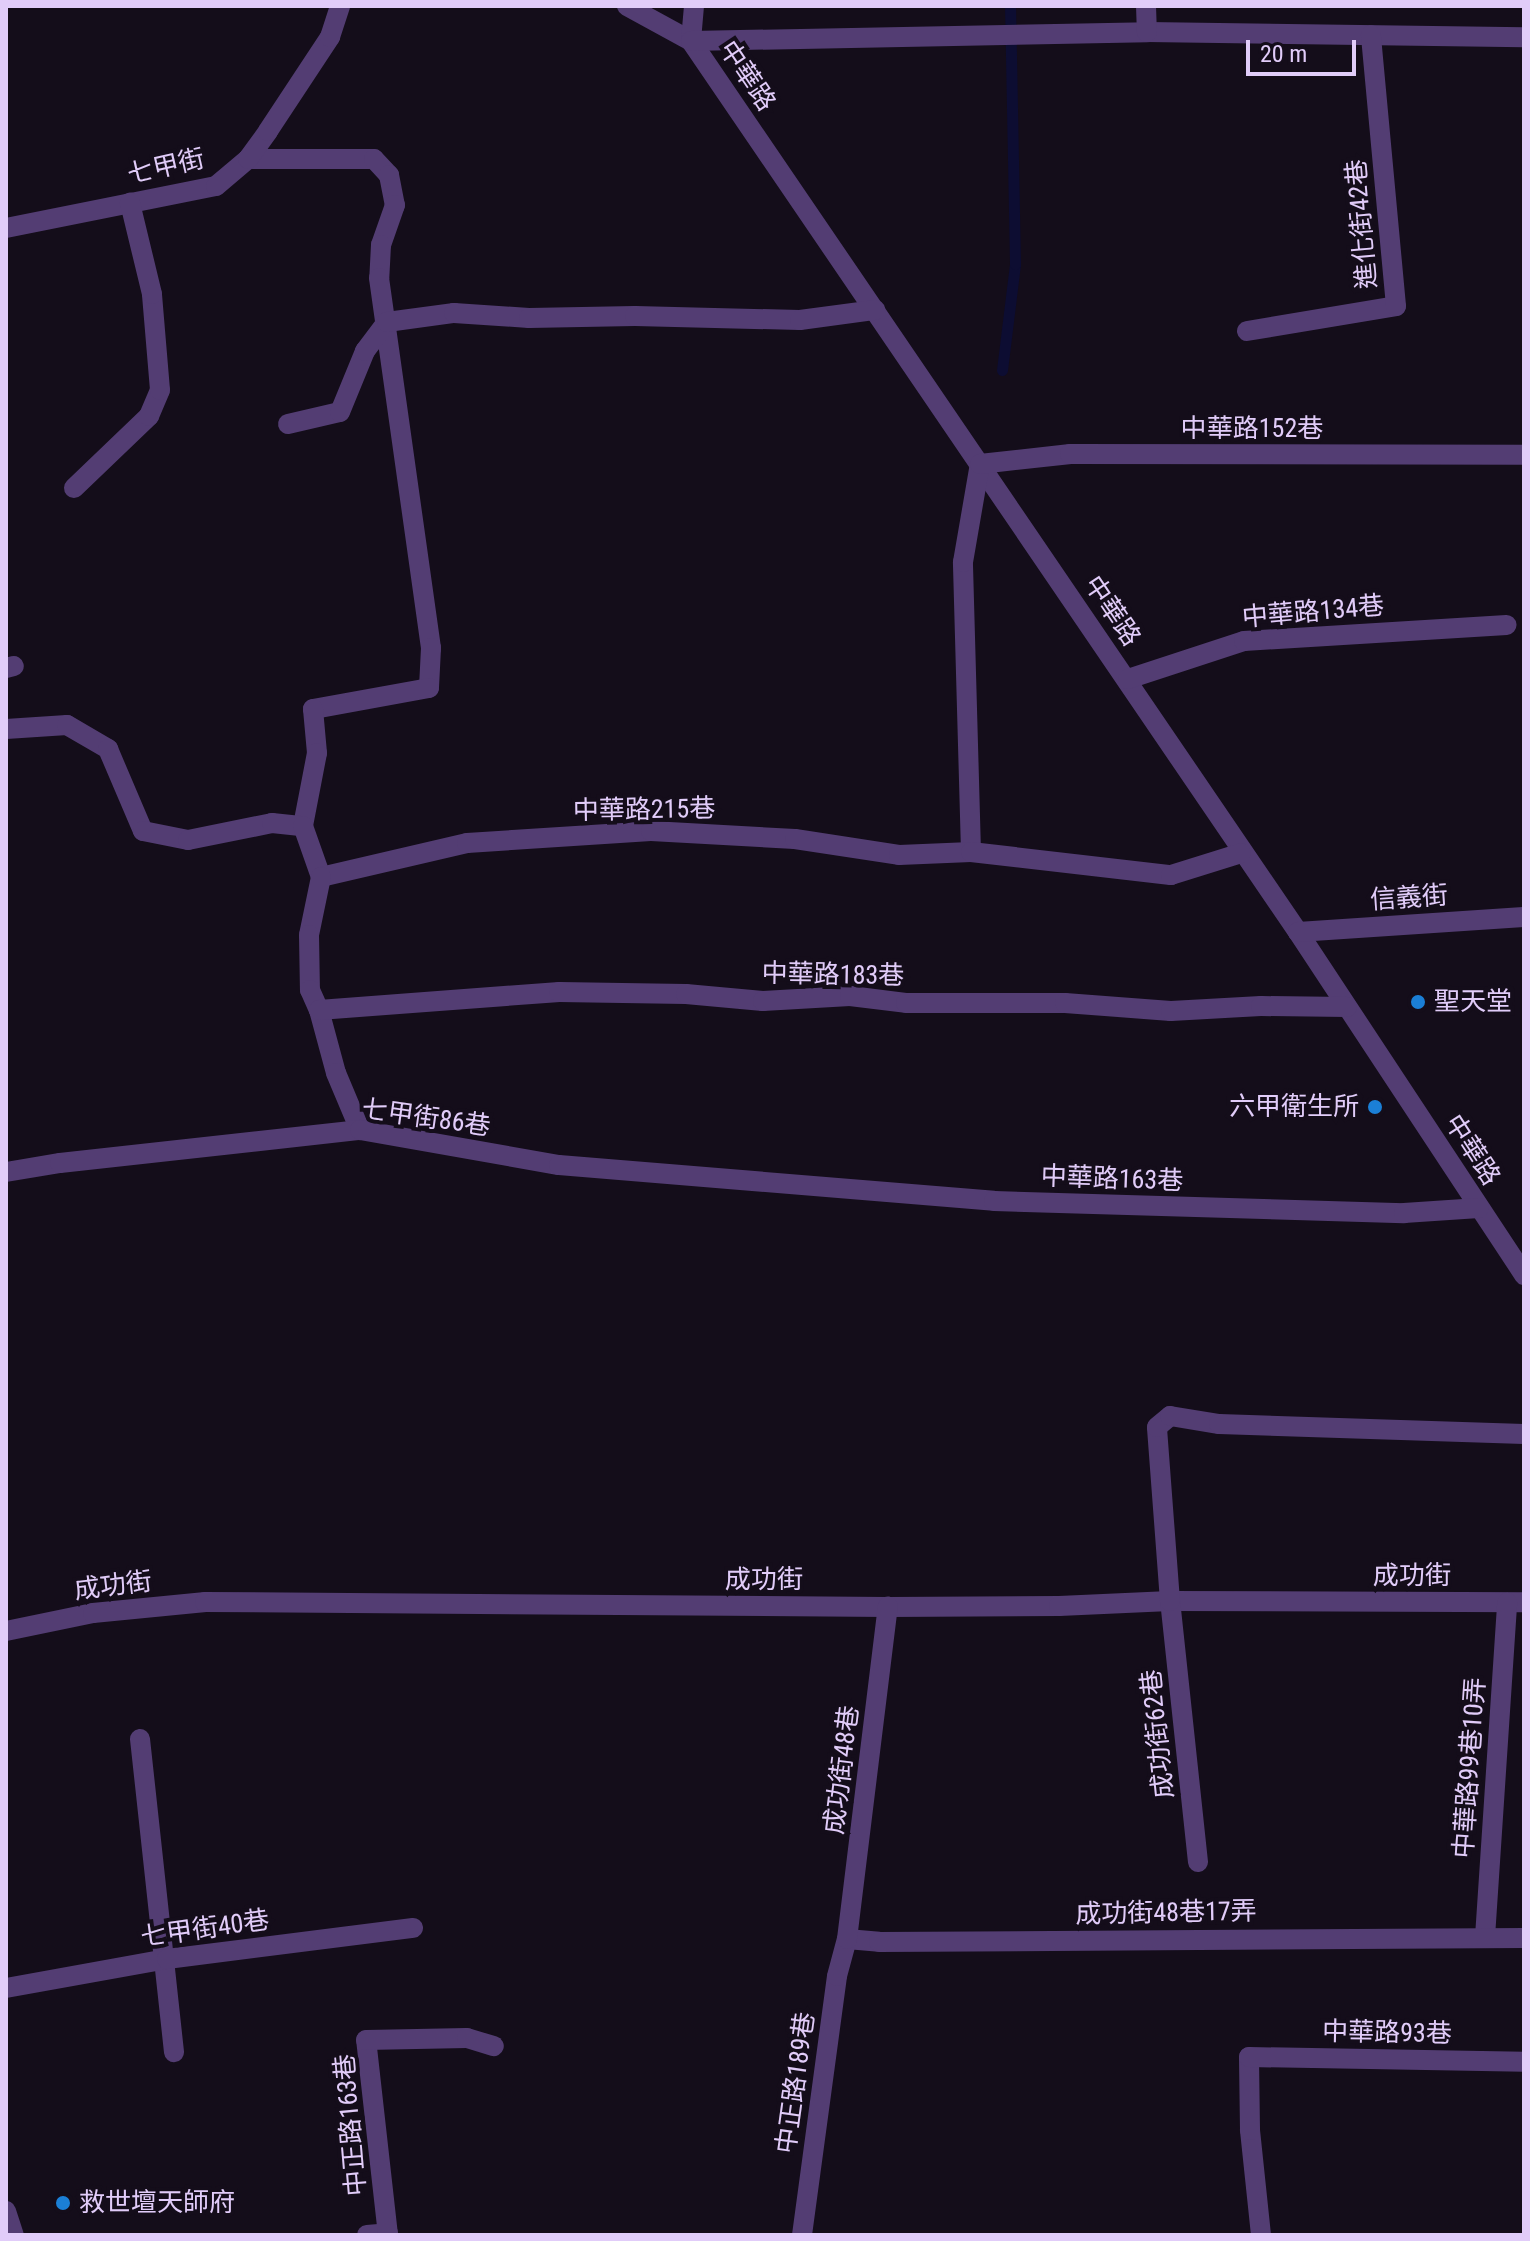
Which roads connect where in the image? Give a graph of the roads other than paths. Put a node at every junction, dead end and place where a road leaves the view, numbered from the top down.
1 (340, 6) edge
2 (627, 6) edge
3 (694, 6) edge
4 (1146, 6) edge
5 (1147, 32) junction
6 (1371, 35) junction
7 (1524, 37) edge
8 (691, 41) junction
9 (248, 159) junction
10 (130, 203) junction
11 (6, 228) edge
12 (875, 310) junction
13 (387, 322) junction
14 (1247, 331) dead end
15 (288, 424) dead end
16 (1524, 455) edge
17 (980, 464) junction
18 (74, 488) dead end
19 (1507, 625) dead end
20 (1128, 679) junction
21 (6, 729) edge
22 (303, 826) junction
23 (971, 852) junction
24 (1241, 853) junction
25 (321, 877) junction
26 (1524, 917) edge
27 (1298, 932) junction
28 (1347, 1007) junction
29 (319, 1010) junction
30 (360, 1130) junction
31 (6, 1172) edge
32 (743, 1179) joint
33 (1479, 1208) junction
34 (1524, 1275) edge
35 (1524, 1434) edge
36 (1170, 1601) junction
37 (1515, 1602) edge
38 (888, 1607) junction
39 (6, 1631) edge
40 (140, 1739) dead end
41 (1198, 1862) dead end
42 (413, 1928) dead end
43 (1485, 1937) junction
44 (1524, 1938) edge
45 (847, 1939) junction
46 (167, 1959) junction
47 (6, 1988) edge
48 (494, 2046) dead end
49 (174, 2052) dead end
50 (1524, 2062) edge
51 (6, 2211) edge
52 (381, 2234) edge
53 (14, 2235) edge
54 (802, 2235) edge
55 (1261, 2235) edge

1 - 9 street, 七甲街
2 - 8 street, 中華路
3 - 8 street
4 - 5 street
5 - 6 street
5 - 8 street
6 - 7 street
6 - 14 street, 進化街42巷
8 - 12 street, 中華路
9 - 10 street, 七甲街
9 - 13 street
10 - 11 street, 七甲街
10 - 18 street
12 - 13 street
12 - 17 street, 中華路
13 - 15 street
13 - 22 street
16 - 17 street, 中華路152巷
17 - 20 street, 中華路
17 - 23 street
19 - 20 street, 中華路134巷
20 - 24 street, 中華路
21 - 22 street
22 - 25 street
23 - 24 street, 中華路215巷
23 - 25 street, 中華路215巷
24 - 27 street, 中華路
25 - 29 street
26 - 27 street, 信義街
27 - 28 street, 中華路
28 - 29 street, 中華路183巷
28 - 33 street, 中華路
29 - 30 street
30 - 31 street, 七甲街86巷
30 - 32 street, 七甲街86巷
32 - 33 street, 中華路163巷
33 - 34 street, 中華路
35 - 36 street, 成功街62巷
36 - 37 street, 成功街
36 - 38 street, 成功街
36 - 41 street, 成功街62巷
37 - 43 street, 中華路99巷10弄
38 - 39 street, 成功街
38 - 45 street, 成功街48巷
40 - 46 street
42 - 46 street, 七甲街40巷
43 - 44 street, 成功街48巷17弄
43 - 45 street, 成功街48巷17弄
45 - 54 street, 中正路189巷
46 - 47 street, 七甲街40巷
46 - 49 street
48 - 52 street, 中正路163巷
50 - 55 street, 中華路93巷
51 - 53 street

